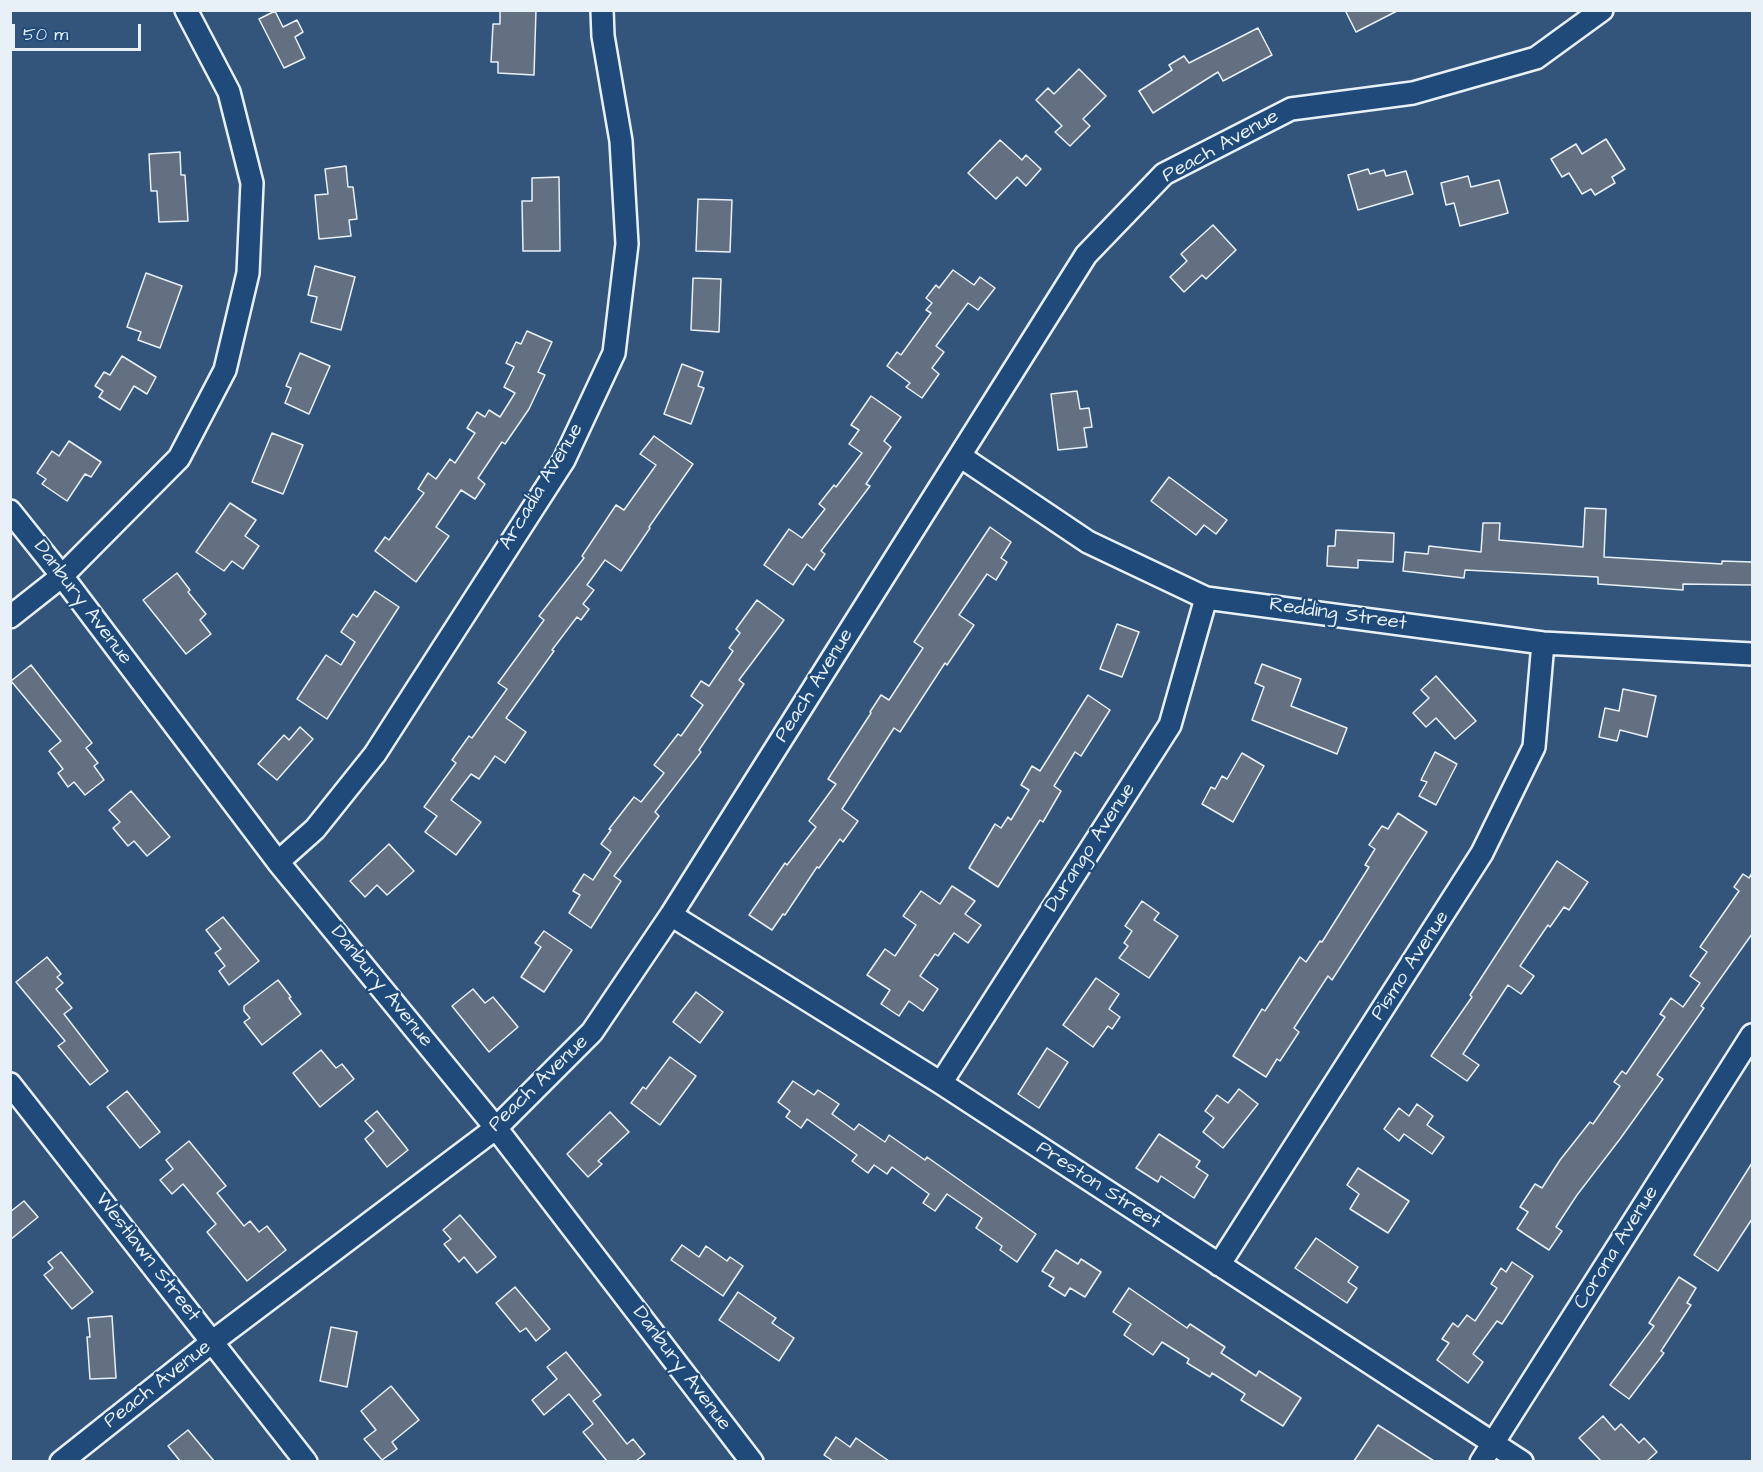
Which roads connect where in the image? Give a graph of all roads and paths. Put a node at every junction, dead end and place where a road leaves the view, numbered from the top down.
1 (186, 10) edge
2 (602, 10) edge
3 (1602, 10) edge
4 (960, 456) junction
5 (10, 511) edge
6 (62, 576) junction
7 (1206, 598) junction
8 (10, 617) edge
9 (1543, 643) junction
10 (1752, 654) edge
11 (278, 862) junction
12 (671, 915) junction
13 (1752, 1035) edge
14 (941, 1083) junction
15 (10, 1084) edge
16 (496, 1128) junction
17 (1219, 1265) junction
18 (212, 1342) junction
19 (1493, 1443) junction
20 (61, 1461) edge
21 (306, 1461) edge
22 (752, 1461) edge
23 (1481, 1461) edge
24 (1522, 1461) edge

1 - 6 street
2 - 11 street, Arcadia Avenue
3 - 4 street, Peach Avenue
4 - 7 street, Redding Street
4 - 12 street, Peach Avenue
5 - 6 street, Danbury Avenue
6 - 8 street
6 - 11 street, Danbury Avenue
7 - 9 street, Redding Street
7 - 14 street, Durango Avenue
9 - 10 street, Redding Street
9 - 17 street, Pismo Avenue
11 - 16 street, Danbury Avenue
12 - 14 street, Preston Street
12 - 16 street, Peach Avenue
13 - 19 street, Corona Avenue
14 - 17 street, Preston Street
15 - 18 street, Westlawn Street
16 - 18 street, Peach Avenue
16 - 22 street, Danbury Avenue
17 - 19 street, Preston Street
18 - 20 street, Peach Avenue
18 - 21 street, Westlawn Street
19 - 23 street, Corona Avenue
19 - 24 street, Preston Street

